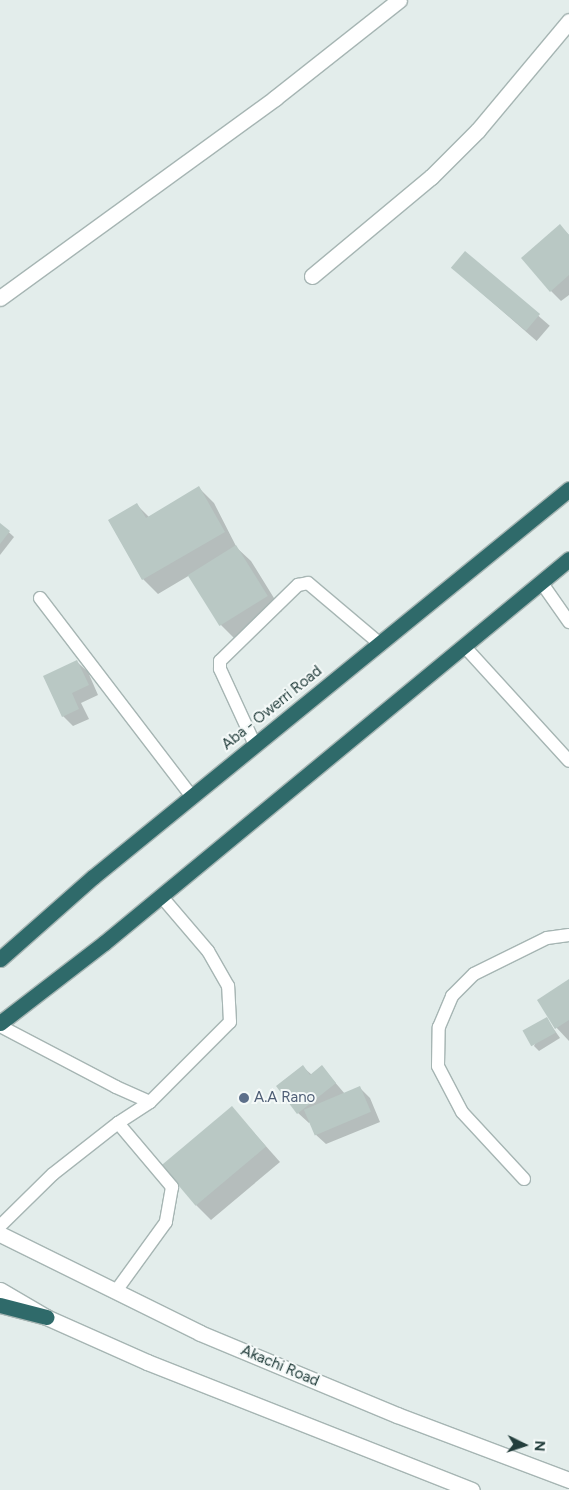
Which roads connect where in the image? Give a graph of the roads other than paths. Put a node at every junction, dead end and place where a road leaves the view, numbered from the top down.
1 (399, 0) edge
2 (569, 21) edge
3 (312, 276) dead end
4 (0, 298) edge
5 (569, 488) edge
6 (569, 559) edge
7 (541, 582) junction
8 (40, 598) dead end
9 (569, 622) edge
10 (379, 643) junction
11 (465, 646) junction
12 (255, 745) junction
13 (569, 762) edge
14 (192, 797) junction
15 (161, 896) junction
16 (569, 934) edge
17 (0, 959) edge
18 (0, 1024) edge
19 (150, 1102) junction
20 (118, 1123) junction
21 (524, 1179) dead end
22 (0, 1226) edge
23 (0, 1234) edge
24 (0, 1290) edge
25 (116, 1291) junction
26 (0, 1305) edge
27 (46, 1317) junction
28 (569, 1480) edge
29 (472, 1490) edge

1 - 4 main road
2 - 3 main road
5 - 10 highway, Aba - Owerri Road
6 - 7 highway
7 - 9 lane
7 - 11 highway
8 - 14 lane
10 - 12 highway, Aba - Owerri Road
10 - 12 lane
11 - 13 lane
11 - 15 highway
12 - 14 highway, Aba - Owerri Road
14 - 17 highway, Aba - Owerri Road
15 - 18 highway
15 - 19 lane
16 - 21 lane
18 - 19 lane
19 - 20 lane
20 - 22 lane
20 - 25 lane
23 - 25 main road, Akachi Road
24 - 27 main road
25 - 28 main road, Akachi Road
26 - 27 highway
27 - 29 main road

